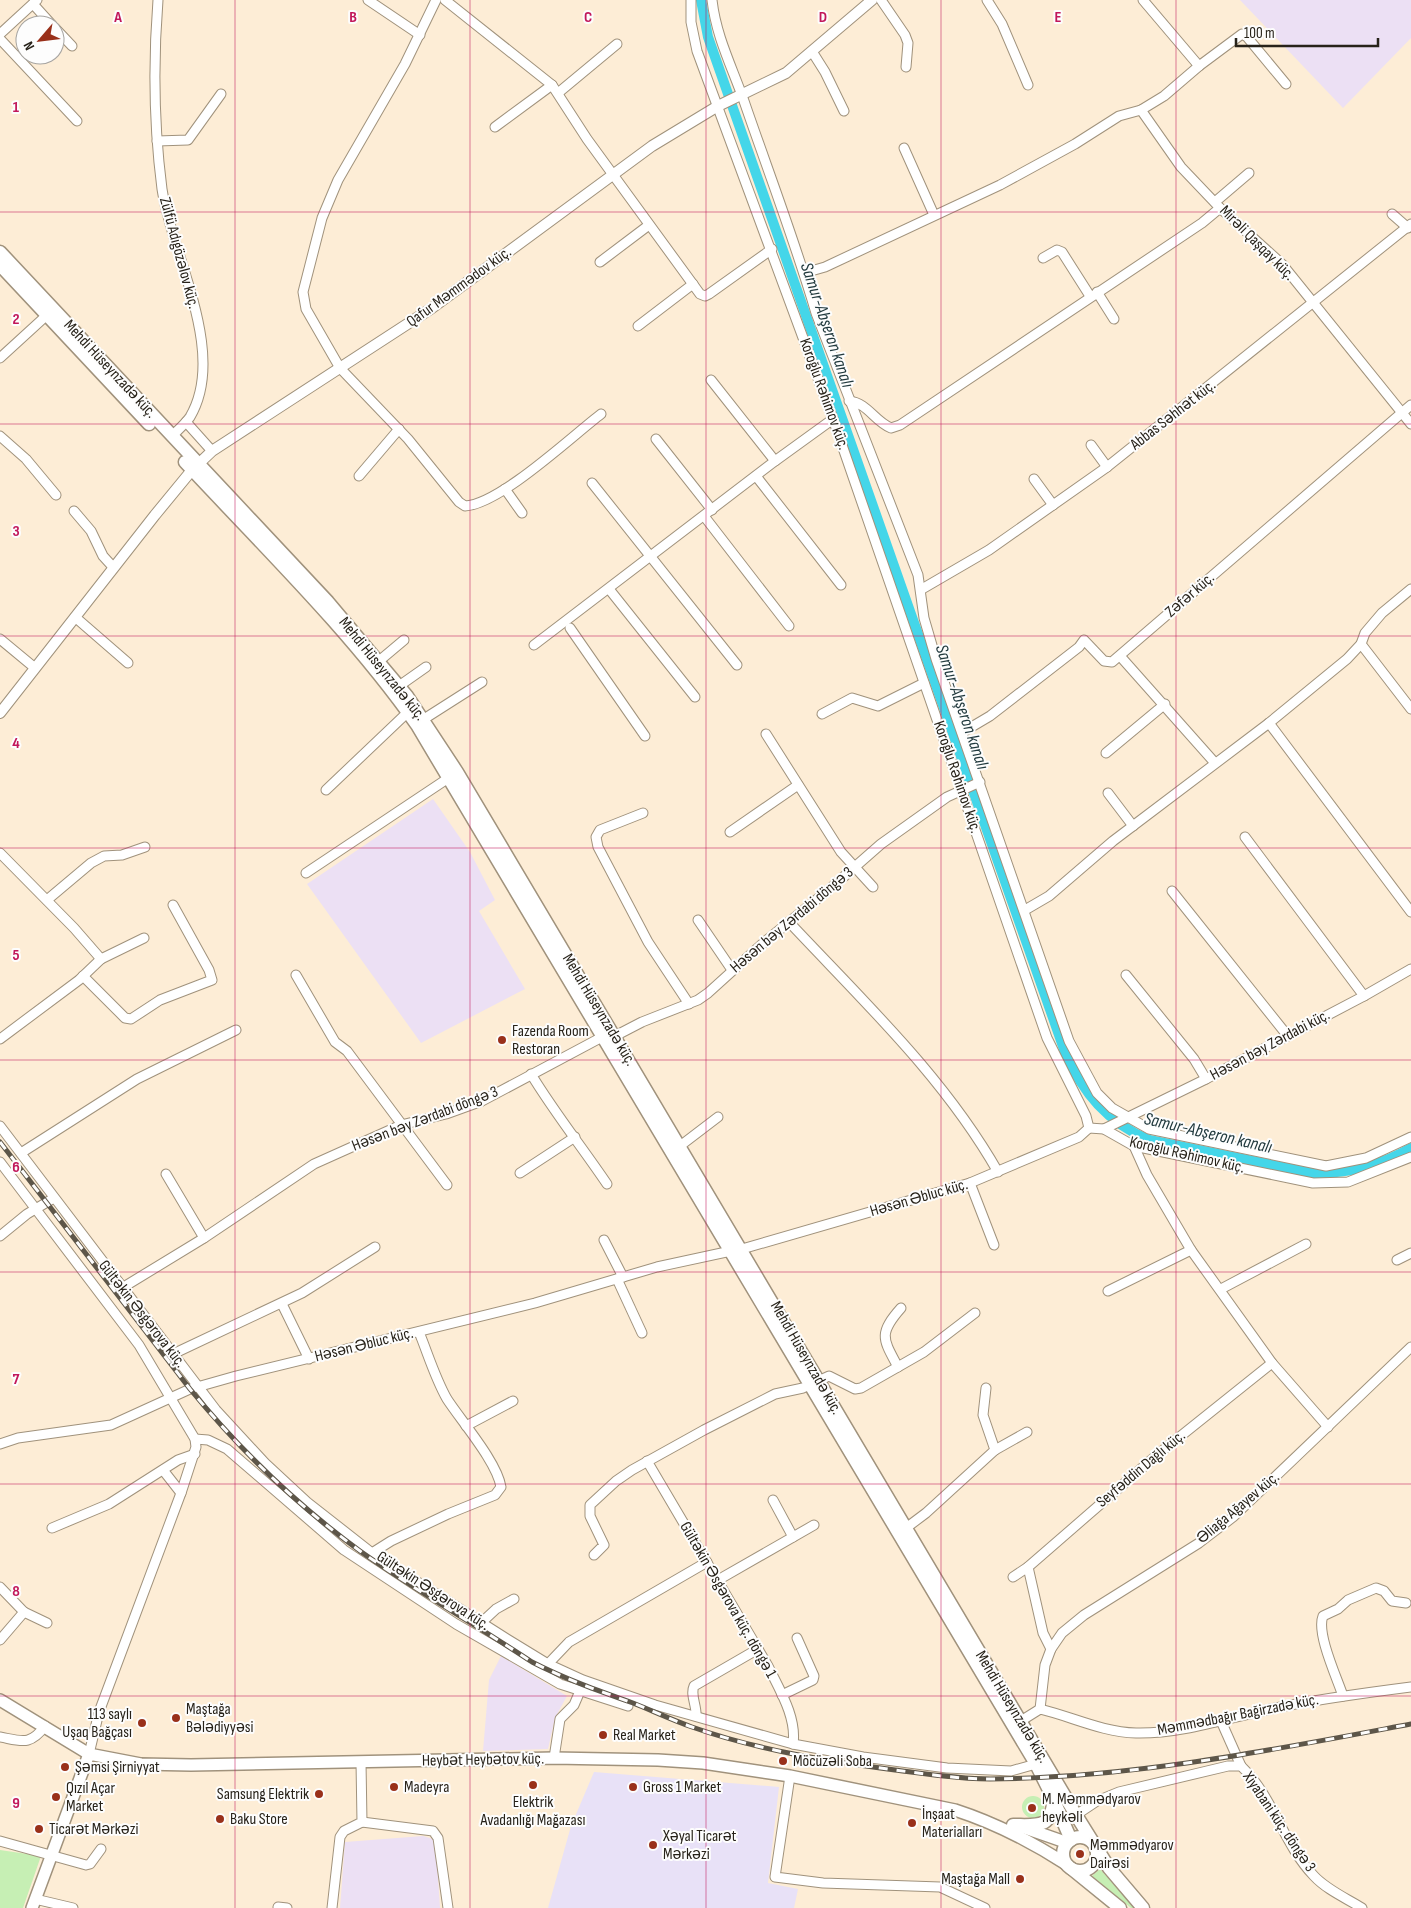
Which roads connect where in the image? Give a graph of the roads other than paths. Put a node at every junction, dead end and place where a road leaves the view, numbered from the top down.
1 (158, 0) edge
2 (368, 0) edge
3 (436, 0) edge
4 (445, 0) edge
5 (691, 0) edge
6 (712, 0) edge
7 (872, 0) edge
8 (881, 0) edge
9 (987, 0) edge
10 (1144, 0) edge
11 (35, 2) edge
12 (45, 15) edge
13 (0, 34) edge
14 (420, 35) junction
15 (65, 38) edge
16 (0, 39) edge
17 (617, 44) dead end
18 (72, 46) dead end
19 (812, 53) junction
20 (906, 66) dead end
21 (1199, 66) junction
22 (1286, 84) dead end
23 (552, 85) junction
24 (1028, 85) dead end
25 (558, 93) junction
26 (221, 94) dead end
27 (742, 95) junction
28 (718, 106) junction
29 (1141, 110) junction
30 (844, 112) dead end
31 (77, 121) dead end
32 (495, 127) dead end
33 (157, 140) junction
34 (904, 148) dead end
35 (1249, 172) dead end
36 (613, 174) junction
37 (1218, 205) junction
38 (1392, 214) dead end
39 (934, 215) junction
40 (649, 225) junction
41 (1409, 226) edge
42 (772, 249) junction
43 (0, 252) edge
44 (1043, 258) dead end
45 (600, 262) dead end
46 (0, 265) edge
47 (804, 273) junction
48 (693, 284) junction
49 (1094, 294) junction
50 (1314, 303) junction
51 (47, 315) junction
52 (1114, 319) dead end
53 (638, 326) dead end
54 (0, 358) edge
55 (340, 368) junction
56 (711, 380) dead end
57 (850, 401) junction
58 (1411, 405) edge
59 (1403, 412) junction
60 (601, 414) dead end
61 (833, 419) junction
62 (186, 422) junction
63 (1411, 424) edge
64 (399, 429) junction
65 (0, 436) edge
66 (172, 436) junction
67 (656, 439) dead end
68 (1091, 445) dead end
69 (212, 451) junction
70 (776, 461) junction
71 (195, 467) junction
72 (1106, 467) junction
73 (359, 476) dead end
74 (756, 476) junction
75 (1034, 479) dead end
76 (592, 482) dead end
77 (505, 489) junction
78 (56, 495) dead end
79 (1053, 505) junction
80 (712, 510) junction
81 (74, 511) dead end
82 (522, 513) dead end
83 (704, 516) junction
84 (650, 557) junction
85 (113, 567) junction
86 (841, 585) dead end
87 (609, 589) junction
88 (922, 589) junction
89 (1411, 589) edge
90 (75, 617) junction
91 (789, 626) dead end
92 (570, 628) dead end
93 (0, 639) edge
94 (404, 640) dead end
95 (1361, 644) junction
96 (534, 645) dead end
97 (1120, 656) junction
98 (379, 661) junction
99 (128, 663) dead end
100 (737, 665) dead end
101 (426, 667) dead end
102 (35, 668) junction
103 (482, 682) dead end
104 (924, 683) junction
105 (399, 686) junction
106 (695, 697) dead end
107 (1165, 704) junction
108 (1411, 709) edge
109 (408, 712) junction
110 (0, 713) edge
111 (822, 714) dead end
112 (424, 719) junction
113 (1269, 723) junction
114 (963, 732) junction
115 (766, 734) dead end
116 (645, 736) dead end
117 (1106, 753) dead end
118 (1215, 762) junction
119 (450, 777) junction
120 (980, 782) junction
121 (798, 785) junction
122 (961, 789) junction
123 (326, 790) dead end
124 (1108, 793) dead end
125 (643, 813) dead end
126 (1133, 826) junction
127 (730, 832) dead end
128 (1245, 837) dead end
129 (145, 847) dead end
130 (0, 853) edge
131 (854, 868) junction
132 (306, 873) dead end
133 (873, 887) dead end
134 (1172, 891) dead end
135 (47, 900) junction
136 (173, 905) dead end
137 (1025, 910) junction
138 (1411, 912) edge
139 (698, 920) dead end
140 (789, 922) junction
141 (144, 938) dead end
142 (101, 959) junction
143 (1411, 968) edge
144 (732, 970) junction
145 (296, 975) dead end
146 (1126, 975) dead end
147 (83, 976) junction
148 (1364, 996) junction
149 (689, 1004) junction
150 (236, 1030) dead end
151 (1287, 1035) junction
152 (609, 1036) junction
153 (0, 1039) edge
154 (531, 1074) junction
155 (1206, 1079) junction
156 (718, 1117) dead end
157 (1126, 1117) junction
158 (401, 1125) junction
159 (0, 1126) edge
160 (1089, 1128) junction
161 (1104, 1128) junction
162 (576, 1137) junction
163 (1411, 1137) edge
164 (680, 1146) junction
165 (1134, 1146) junction
166 (21, 1153) junction
167 (1411, 1157) edge
168 (0, 1162) edge
169 (998, 1172) junction
170 (520, 1173) dead end
171 (166, 1174) dead end
172 (970, 1183) junction
173 (607, 1184) dead end
174 (447, 1185) dead end
175 (54, 1198) junction
176 (35, 1208) junction
177 (0, 1236) edge
178 (204, 1238) junction
179 (604, 1240) dead end
180 (1306, 1244) dead end
181 (994, 1245) dead end
182 (375, 1246) dead end
183 (736, 1250) junction
184 (1191, 1250) junction
185 (1411, 1253) edge
186 (1397, 1260) dead end
187 (620, 1278) junction
188 (122, 1288) junction
189 (1221, 1289) junction
190 (1108, 1291) dead end
191 (282, 1304) junction
192 (900, 1308) dead end
193 (975, 1313) dead end
194 (419, 1332) junction
195 (642, 1333) dead end
196 (1411, 1347) edge
197 (173, 1354) junction
198 (309, 1359) junction
199 (1272, 1363) junction
200 (898, 1367) junction
201 (814, 1383) junction
202 (199, 1387) junction
203 (986, 1388) dead end
204 (171, 1397) junction
205 (513, 1401) dead end
206 (466, 1426) junction
207 (1328, 1426) junction
208 (1026, 1432) dead end
209 (195, 1440) junction
210 (0, 1444) edge
211 (994, 1450) junction
212 (195, 1454) junction
213 (647, 1461) junction
214 (163, 1470) junction
215 (181, 1493) junction
216 (773, 1500) dead end
217 (814, 1525) dead end
218 (52, 1528) dead end
219 (906, 1528) junction
220 (793, 1537) junction
221 (372, 1553) junction
222 (594, 1555) dead end
223 (707, 1562) junction
224 (1028, 1567) junction
225 (1013, 1577) dead end
226 (718, 1580) junction
227 (0, 1587) edge
228 (514, 1599) dead end
229 (1406, 1603) dead end
230 (24, 1612) junction
231 (482, 1622) junction
232 (47, 1623) dead end
233 (797, 1638) dead end
234 (0, 1640) edge
235 (758, 1648) junction
236 (1051, 1649) junction
237 (548, 1664) junction
238 (1411, 1687) edge
239 (580, 1691) junction
240 (782, 1695) junction
241 (1344, 1696) junction
242 (0, 1700) edge
243 (628, 1706) dead end
244 (1040, 1709) junction
245 (696, 1716) junction
246 (1221, 1721) junction
247 (1017, 1724) junction
248 (45, 1726) junction
249 (0, 1737) edge
250 (793, 1744) junction
251 (89, 1754) junction
252 (554, 1758) junction
253 (361, 1762) junction
254 (1036, 1764) junction
255 (1241, 1766) junction
256 (790, 1776) junction
257 (1053, 1798) junction
258 (1076, 1815) junction
259 (976, 1817) junction
260 (362, 1822) junction
261 (1013, 1825) junction
262 (0, 1841) edge
263 (1069, 1841) junction
264 (1094, 1845) junction
265 (101, 1849) dead end
266 (51, 1856) junction
267 (1070, 1868) junction
268 (34, 1904) edge
269 (73, 1908) edge
270 (332, 1908) edge
271 (448, 1908) edge
272 (985, 1908) edge
273 (1120, 1908) edge
274 (1143, 1908) edge
275 (1362, 1908) edge

1 - 33 street, Zülfü Adıgözəlov küç.
2 - 14 street
3 - 14 street
4 - 23 street
5 - 28 street, Koroğlu Rəhimov küç.
6 - 27 street, Koroğlu Rəhimov küç.
7 - 19 street
8 - 20 street
9 - 24 street
10 - 21 street
11 - 12 street
11 - 13 street
14 - 55 street
15 - 18 street
16 - 31 street
17 - 25 street
19 - 27 street
19 - 30 street
21 - 22 street
21 - 29 street
23 - 25 street
23 - 32 street
25 - 36 street
26 - 33 street
27 - 28 street, Qafur Məmmədov küç.
27 - 47 street, Koroğlu Rəhimov küç.
28 - 36 street, Qafur Məmmədov küç.
28 - 42 street, Koroğlu Rəhimov küç.
29 - 37 street, Mirəli Qaşqay küç.
29 - 39 street
33 - 62 street, Zülfü Adıgözəlov küç.
34 - 39 street
35 - 37 street
36 - 40 street
36 - 55 street, Qafur Məmmədov küç.
37 - 49 street
37 - 50 street, Mirəli Qaşqay küç.
38 - 41 street
39 - 47 street
40 - 45 street
40 - 48 street
41 - 50 street, Abbas Səhhət küç.
42 - 48 street
42 - 61 street, Koroğlu Rəhimov küç.
43 - 66 main road, Mehdi Hüseynzadə küç.
44 - 49 street
46 - 51 main road, Mehdi Hüseynzadə küç.
47 - 57 street, Koroğlu Rəhimov küç.
48 - 53 street
49 - 52 street
49 - 57 street
50 - 59 street, Mirəli Qaşqay küç.
50 - 72 street, Abbas Səhhət küç.
51 - 54 street
51 - 71 main road, Mehdi Hüseynzadə küç.
55 - 64 street
55 - 69 street, Qafur Məmmədov küç.
56 - 70 street
57 - 88 street, Koroğlu Rəhimov küç.
58 - 59 street, Zəfər küç.
59 - 63 street, Mirəli Qaşqay küç.
59 - 97 street, Zəfər küç.
60 - 77 street
61 - 70 street
61 - 104 street, Koroğlu Rəhimov küç.
62 - 66 street, Zülfü Adıgözəlov küç.
62 - 69 street
64 - 73 street
64 - 77 street
65 - 78 street
66 - 71 main road, Mehdi Hüseynzadə küç.
67 - 80 street
68 - 72 street
69 - 71 street, Qafur Məmmədov küç.
70 - 74 street
71 - 85 street, Qafur Məmmədov küç.
71 - 98 main road, Mehdi Hüseynzadə küç.
71 - 109 main road, Mehdi Hüseynzadə küç.
72 - 79 street, Abbas Səhhət küç.
74 - 80 street
74 - 86 street
75 - 79 street
76 - 84 street
77 - 82 street
79 - 88 street, Abbas Səhhət küç.
80 - 83 street
81 - 85 street
83 - 84 street
83 - 91 street
84 - 87 street
84 - 100 street
85 - 90 street, Qafur Məmmədov küç.
87 - 96 street
87 - 106 street
88 - 114 street, Koroğlu Rəhimov küç.
89 - 95 street
90 - 99 street
90 - 102 street, Qafur Məmmədov küç.
92 - 116 street
93 - 102 street
94 - 98 street
95 - 108 street
95 - 113 street
97 - 107 street
97 - 114 street
98 - 105 main road, Mehdi Hüseynzadə küç.
101 - 105 street
102 - 110 street, Qafur Məmmədov küç.
103 - 112 street
104 - 111 street
104 - 122 street, Koroğlu Rəhimov küç.
105 - 112 main road, Mehdi Hüseynzadə küç.
107 - 117 street
107 - 118 street
109 - 119 main road, Mehdi Hüseynzadə küç.
109 - 123 street
112 - 152 main road, Mehdi Hüseynzadə küç.
113 - 118 street
113 - 138 street
114 - 120 street, Koroğlu Rəhimov küç.
115 - 121 street
118 - 126 street
119 - 132 street
119 - 152 main road, Mehdi Hüseynzadə küç.
120 - 122 street, Həsən bəy Zərdabi döngə 3
120 - 137 street, Koroğlu Rəhimov küç.
121 - 127 street
121 - 131 street
122 - 131 street, Həsən bəy Zərdabi döngə 3
122 - 160 street, Koroğlu Rəhimov küç.
124 - 126 street
125 - 149 street
126 - 137 street
128 - 148 street
129 - 135 street
130 - 135 street
131 - 133 street
131 - 140 street, Həsən bəy Zərdabi döngə 3
134 - 151 street
135 - 142 street
136 - 147 street
137 - 157 street, Koroğlu Rəhimov küç.
139 - 144 street
140 - 144 street, Həsən bəy Zərdabi döngə 3
140 - 169 street
141 - 142 street
142 - 147 street
143 - 148 street, Həsən bəy Zərdabi küç.
144 - 149 street, Həsən bəy Zərdabi döngə 3
145 - 158 street
146 - 155 street
147 - 153 street
148 - 151 street, Həsən bəy Zərdabi küç.
149 - 152 street, Həsən bəy Zərdabi döngə 3
150 - 166 street
151 - 155 street, Həsən bəy Zərdabi küç.
152 - 154 street, Həsən bəy Zərdabi döngə 3
152 - 164 main road, Mehdi Hüseynzadə küç.
152 - 183 main road, Mehdi Hüseynzadə küç.
154 - 158 street, Həsən bəy Zərdabi döngə 3
154 - 162 street
155 - 157 street, Həsən bəy Zərdabi küç.
156 - 164 street
157 - 161 street, Həsən bəy Zərdabi küç.
157 - 163 street, Koroğlu Rəhimov küç.
158 - 174 street
158 - 178 street, Həsən bəy Zərdabi döngə 3
159 - 166 street, Gültəkin Əsgərova küç.
160 - 161 street
160 - 169 street, Həsən Əbluc küç.
161 - 165 street, Koroğlu Rəhimov küç.
162 - 170 street
162 - 173 street
164 - 183 main road, Mehdi Hüseynzadə küç.
165 - 167 street, Koroğlu Rəhimov küç.
165 - 184 street
166 - 175 street, Gültəkin Əsgərova küç.
168 - 176 street
169 - 172 street, Həsən Əbluc küç.
171 - 178 street
172 - 181 street
172 - 183 street, Həsən Əbluc küç.
175 - 176 street
175 - 188 street, Gültəkin Əsgərova küç.
176 - 177 street
176 - 204 street
178 - 188 street, Həsən bəy Zərdabi döngə 3
179 - 187 street
180 - 189 street
182 - 191 street
183 - 187 street, Həsən Əbluc küç.
183 - 201 main road, Mehdi Hüseynzadə küç.
184 - 189 street
184 - 190 street
185 - 186 street
187 - 194 street, Həsən Əbluc küç.
187 - 195 street
188 - 197 street, Gültəkin Əsgərova küç.
189 - 199 street
191 - 197 street
191 - 198 street
192 - 200 street
193 - 200 street
194 - 198 street, Həsən Əbluc küç.
194 - 206 street
196 - 207 street, Əliağa Ağayev küç.
197 - 202 street, Gültəkin Əsgərova küç.
198 - 202 street, Həsən Əbluc küç.
199 - 207 street
199 - 224 street, Seyfəddin Dağlı küç.
200 - 201 street
201 - 213 street
201 - 219 main road, Mehdi Hüseynzadə küç.
201 - 247 main road, Mehdi Hüseynzadə küç.
202 - 204 street, Həsən Əbluc küç.
202 - 221 street, Gültəkin Əsgərova küç.
203 - 211 street
204 - 209 street
204 - 210 street, Həsən Əbluc küç.
205 - 206 street
206 - 221 street
207 - 236 street, Əliağa Ağayev küç.
208 - 211 street
209 - 212 street
209 - 239 street
211 - 219 street
212 - 214 street
212 - 215 street
213 - 222 street
213 - 223 street, Gültəkin Əsgərova küç. döngə 1
214 - 215 street
214 - 218 street
215 - 251 street
216 - 220 street
217 - 220 street
219 - 247 main road, Mehdi Hüseynzadə küç.
220 - 226 street
221 - 231 street, Gültəkin Əsgərova küç.
223 - 226 street, Gültəkin Əsgərova küç. döngə 1
223 - 237 street
224 - 225 street, Seyfəddin Dağlı küç.
224 - 236 street
226 - 235 street, Gültəkin Əsgərova küç. döngə 1
227 - 230 street
228 - 231 street
229 - 241 street
230 - 232 street
230 - 234 street
231 - 237 street, Gültəkin Əsgərova küç.
233 - 240 street
235 - 240 street, Gültəkin Əsgərova küç. döngə 1
235 - 245 street
236 - 244 street, Əliağa Ağayev küç.
237 - 245 street, Gültəkin Əsgərova küç.
238 - 241 street, Məmmədbağır Bağirzadə küç.
239 - 243 street
239 - 252 street
240 - 250 street, Gültəkin Əsgərova küç. döngə 1
241 - 246 street, Məmmədbağır Bağirzadə küç.
242 - 248 main road, Heybət Heybətov küç.
244 - 246 street, Məmmədbağır Bağirzadə küç.
244 - 247 street
245 - 250 street, Gültəkin Əsgərova küç.
246 - 255 street
247 - 254 main road, Mehdi Hüseynzadə küç.
247 - 258 main road, Mehdi Hüseynzadə küç.
248 - 249 street
248 - 251 main road, Heybət Heybətov küç.
250 - 254 street, Gültəkin Əsgərova küç.
251 - 253 main road, Heybət Heybətov küç.
251 - 266 main road
252 - 253 main road, Heybət Heybətov küç.
252 - 256 main road, Heybət Heybətov küç.
253 - 260 street
254 - 257 main road, Mehdi Hüseynzadə küç.
255 - 258 street, Xiyabani küç. döngə 3
255 - 275 street, Xiyabani küç. döngə 3
256 - 259 main road, Heybət Heybətov küç.
256 - 272 street
257 - 261 main road
257 - 263 main road, Mehdi Hüseynzadə küç.
258 - 264 main road, Mehdi Hüseynzadə küç.
259 - 261 main road
259 - 267 main road
260 - 270 street
260 - 271 street
261 - 263 main road
262 - 266 street
263 - 264 main road
263 - 267 main road
264 - 267 main road
264 - 274 main road, Mehdi Hüseynzadə küç.
265 - 266 street
266 - 268 main road
267 - 273 main road
268 - 269 street

